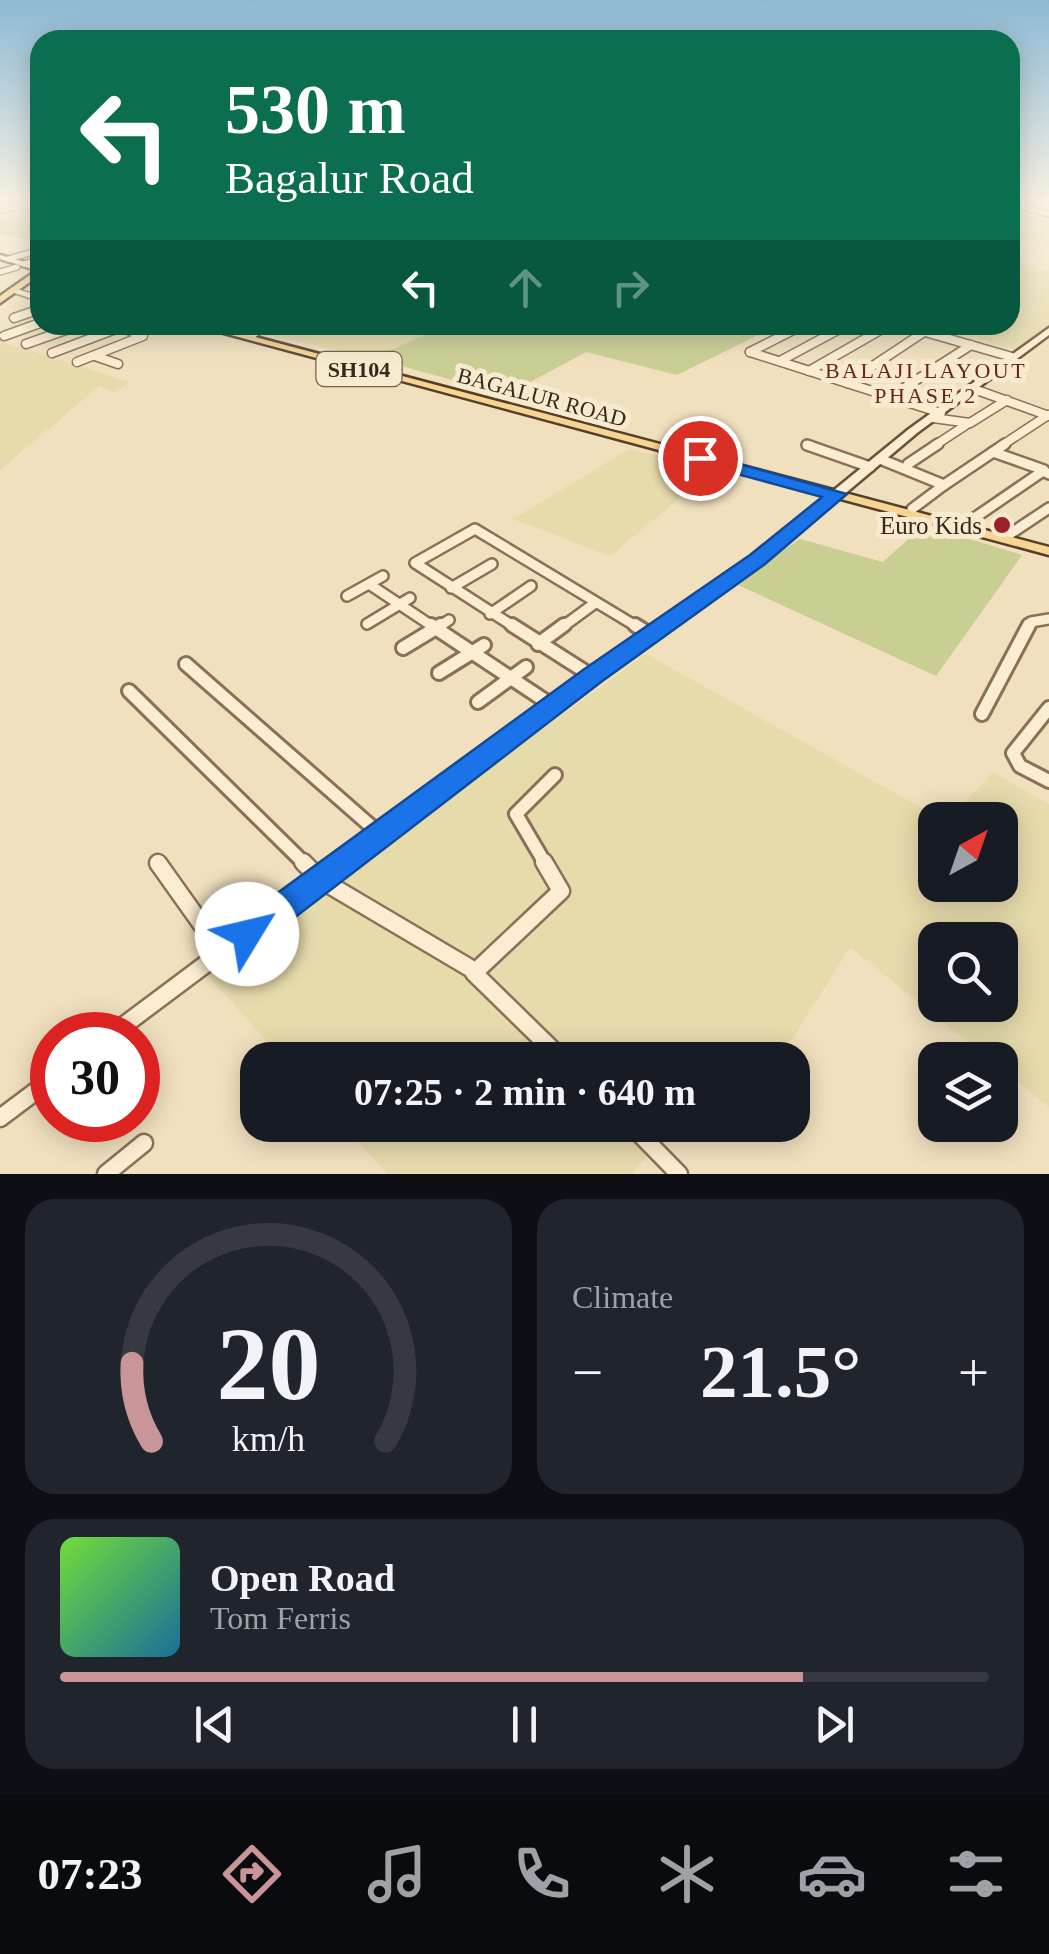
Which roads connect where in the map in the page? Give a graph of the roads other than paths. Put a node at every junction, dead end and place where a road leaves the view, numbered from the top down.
1 (3, 259) edge
2 (30, 268) edge
3 (30, 269) edge
4 (0, 272) edge
5 (30, 272) edge
6 (30, 273) edge
7 (14, 290) junction
8 (30, 296) edge
9 (0, 297) edge
10 (30, 312) edge
11 (14, 318) dead end
12 (30, 327) edge
13 (1049, 331) edge
14 (52, 335) edge
15 (97, 335) edge
16 (141, 335) edge
17 (237, 335) edge
18 (251, 335) edge
19 (783, 335) edge
20 (828, 335) edge
21 (871, 335) edge
22 (919, 335) edge
23 (934, 335) edge
24 (4, 336) dead end
25 (1043, 340) edge
26 (26, 344) dead end
27 (971, 346) junction
28 (52, 353) dead end
29 (94, 356) junction
30 (1012, 357) junction
31 (780, 361) junction
32 (78, 362) dead end
33 (118, 364) dead end
34 (809, 371) junction
35 (847, 383) junction
36 (974, 388) junction
37 (890, 397) junction
38 (1007, 400) junction
39 (523, 410) junction
40 (937, 416) junction
41 (1049, 416) edge
42 (970, 423) junction
43 (807, 445) dead end
44 (993, 452) junction
45 (875, 463) junction
46 (908, 464) dead end
47 (1047, 471) edge
48 (944, 484) junction
49 (839, 493) junction
50 (1049, 508) edge
51 (912, 510) junction
52 (967, 523) junction
53 (1010, 534) junction
54 (1049, 548) edge
55 (492, 564) dead end
56 (383, 576) dead end
57 (370, 584) junction
58 (530, 586) dead end
59 (451, 588) junction
60 (347, 596) dead end
61 (405, 601) junction
62 (595, 603) junction
63 (490, 614) junction
64 (1049, 619) edge
65 (449, 620) dead end
66 (367, 624) dead end
67 (436, 628) junction
68 (651, 634) junction
69 (538, 644) junction
70 (484, 645) dead end
71 (403, 648) dead end
72 (472, 652) junction
73 (186, 664) dead end
74 (526, 668) dead end
75 (439, 673) dead end
76 (592, 676) junction
77 (511, 678) junction
78 (128, 691) dead end
79 (478, 702) dead end
80 (553, 706) junction
81 (1049, 708) edge
82 (982, 714) dead end
83 (554, 775) dead end
84 (1049, 781) edge
85 (381, 835) junction
86 (158, 863) dead end
87 (321, 880) junction
88 (222, 953) junction
89 (476, 971) junction
90 (143, 1012) edge
91 (544, 1042) edge
92 (30, 1096) edge
93 (0, 1118) edge
94 (647, 1142) edge
95 (144, 1143) dead end
96 (106, 1174) edge
97 (679, 1174) edge

1 - 2 street
3 - 4 street
5 - 9 main road
6 - 7 main road
7 - 8 street
7 - 9 main road
10 - 11 street
12 - 24 street
13 - 25 street
14 - 26 street
15 - 28 street
16 - 29 street
17 - 39 main road, BAGALUR ROAD / SH104
18 - 39 main road, BAGALUR ROAD / SH104
19 - 31 street
20 - 31 street
21 - 34 street
22 - 35 street
23 - 27 street
25 - 30 street
27 - 30 street
27 - 37 street
29 - 32 street
29 - 33 street
30 - 36 street
31 - 34 street
34 - 35 street
35 - 37 street
36 - 38 street
36 - 40 street
37 - 40 street
38 - 41 street
38 - 42 street
39 - 49 main road, BAGALUR ROAD / SH104
40 - 42 street
40 - 45 street
41 - 44 street
42 - 46 street
43 - 45 street
44 - 47 street
44 - 48 street
45 - 48 street
45 - 49 street
47 - 52 street
48 - 51 street
49 - 51 main road, BAGALUR ROAD / SH104
49 - 54 main road, BAGALUR ROAD / SH104
49 - 68 street
50 - 53 street
51 - 52 main road, BAGALUR ROAD / SH104
52 - 53 main road, BAGALUR ROAD / SH104
53 - 54 main road, BAGALUR ROAD / SH104
55 - 59 street
56 - 57 street
57 - 60 street
57 - 61 street
58 - 63 street
59 - 62 street
59 - 63 street
61 - 66 street
61 - 67 street
62 - 68 street
62 - 69 street
63 - 69 street
64 - 82 street
65 - 67 street
67 - 71 street
67 - 72 street
68 - 76 street
69 - 76 street
70 - 72 street
72 - 75 street
72 - 77 street
73 - 85 street
74 - 77 street
76 - 80 street
77 - 79 street
77 - 80 street
78 - 87 street
80 - 85 street
81 - 84 street
83 - 89 street
85 - 87 street
86 - 88 street
87 - 88 street
87 - 89 street
88 - 90 street
89 - 91 street
92 - 93 street
94 - 97 street
95 - 96 street

